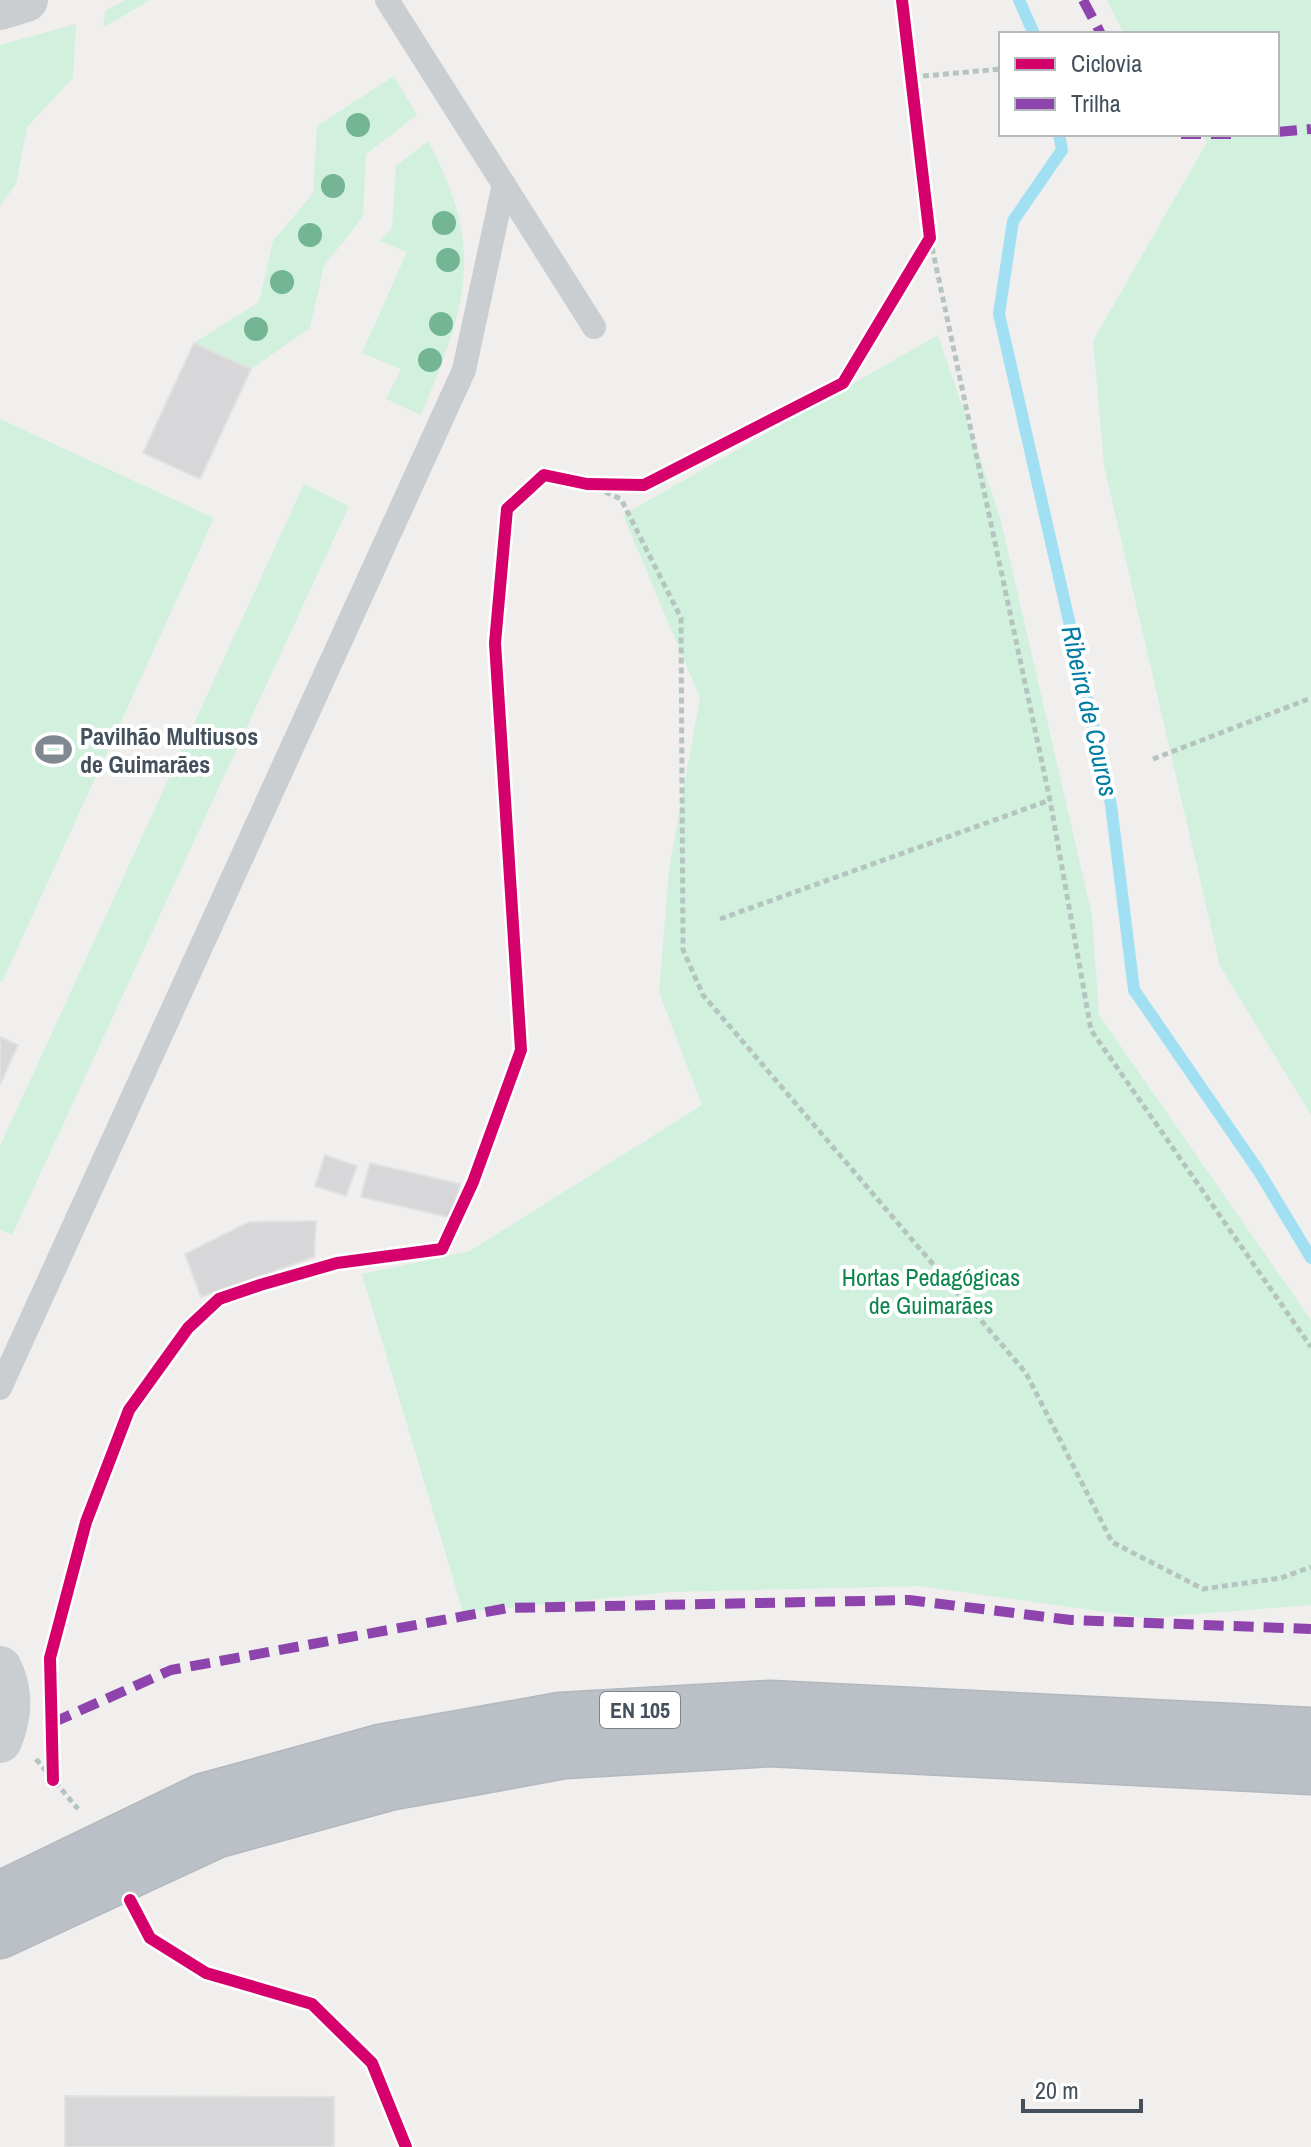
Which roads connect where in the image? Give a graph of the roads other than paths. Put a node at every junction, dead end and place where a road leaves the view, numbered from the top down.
1 (26, 0) edge
2 (387, 0) edge
3 (0, 8) edge
4 (504, 184) junction
5 (594, 327) dead end
6 (0, 1388) edge
7 (0, 1668) edge
8 (1311, 1730) edge
9 (4, 1733) edge
10 (1311, 1772) edge
11 (0, 1894) edge
12 (0, 1936) edge

1 - 3 street
2 - 4 lane
4 - 5 lane
4 - 6 lane
7 - 9 street
8 - 11 highway, EN 105
10 - 12 highway, EN 105

